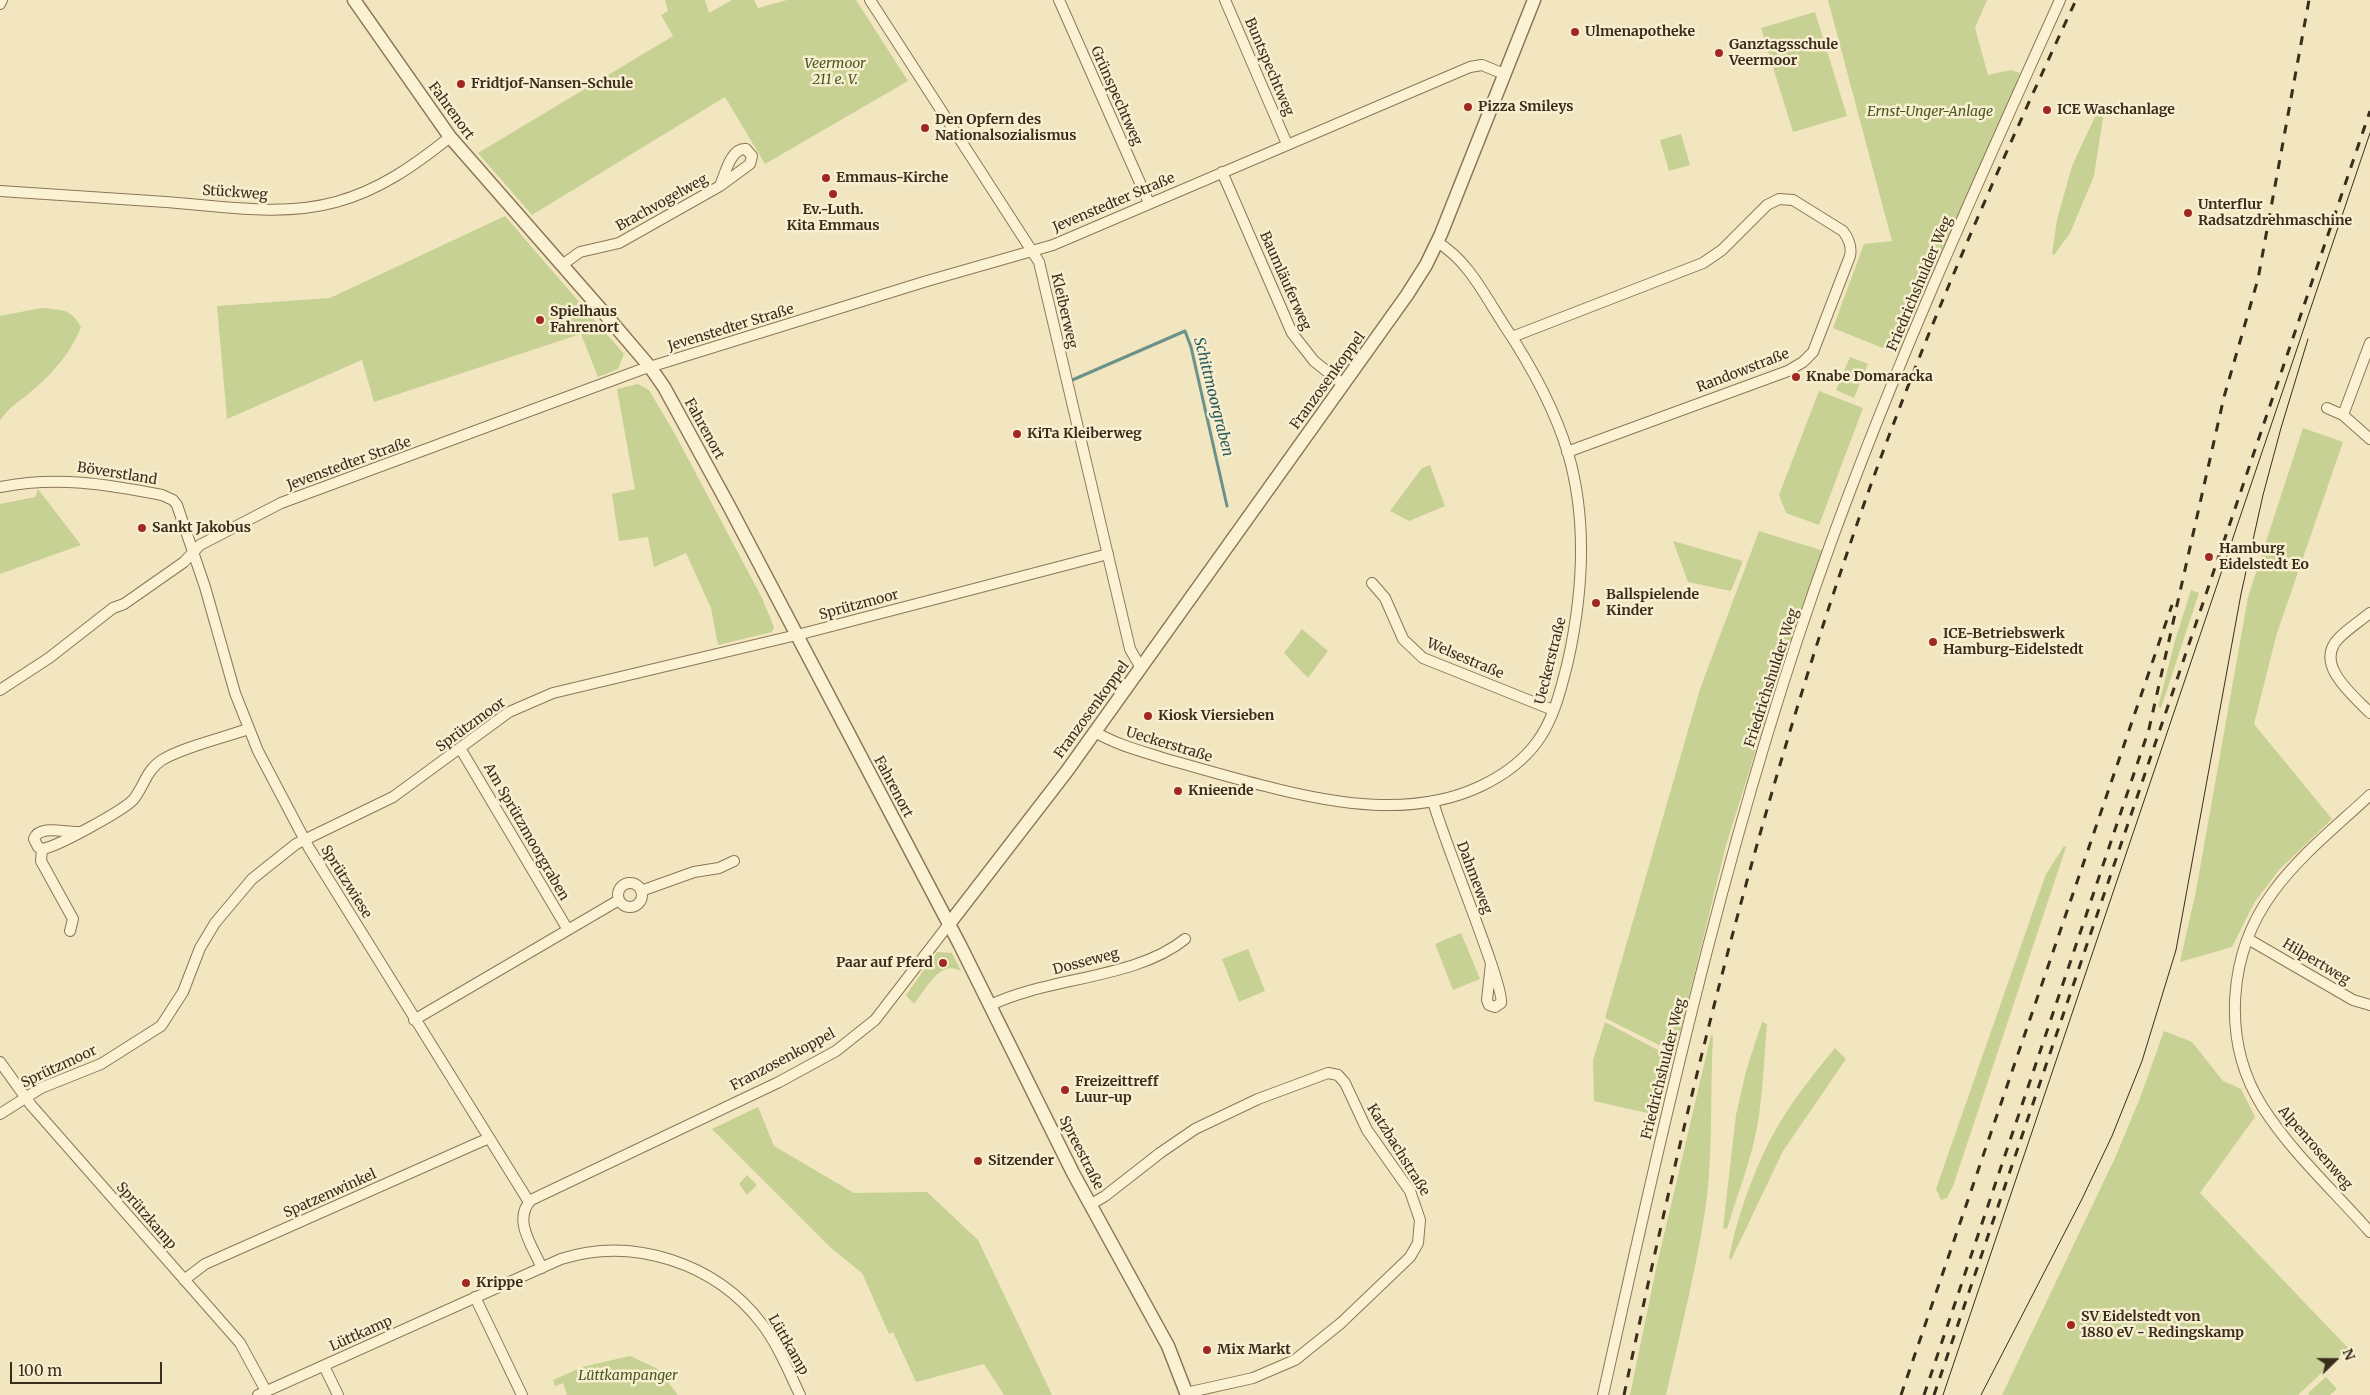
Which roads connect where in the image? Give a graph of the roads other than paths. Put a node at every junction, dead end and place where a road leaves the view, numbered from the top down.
1 (2, 0) edge
2 (354, 0) edge
3 (870, 0) edge
4 (1059, 0) edge
5 (1225, 0) edge
6 (1534, 0) edge
7 (2060, 0) edge
8 (0, 4) edge
9 (1504, 74) junction
10 (450, 137) junction
11 (1287, 144) junction
12 (1222, 172) junction
13 (720, 186) dead end
14 (0, 190) edge
15 (1149, 203) junction
16 (1437, 242) junction
17 (1031, 251) junction
18 (562, 265) junction
19 (1512, 337) junction
20 (2370, 343) edge
21 (650, 367) junction
22 (1344, 385) junction
23 (2327, 408) dead end
24 (2343, 415) junction
25 (2370, 439) edge
26 (1567, 452) junction
27 (0, 487) edge
28 (194, 552) junction
29 (1108, 554) junction
30 (1372, 583) dead end
31 (2370, 613) edge
32 (796, 634) junction
33 (1141, 668) junction
34 (0, 690) edge
35 (1553, 710) junction
36 (2370, 713) edge
37 (248, 729) junction
38 (1095, 732) junction
39 (460, 748) junction
40 (2370, 795) edge
41 (1433, 802) junction
42 (79, 832) junction
43 (304, 840) junction
44 (42, 849) junction
45 (734, 860) dead end
46 (641, 892) junction
47 (619, 900) junction
48 (949, 924) junction
49 (568, 930) junction
50 (70, 931) dead end
51 (1185, 939) dead end
52 (2248, 939) junction
53 (1490, 963) dead end
54 (991, 1005) junction
55 (2370, 1005) edge
56 (414, 1020) junction
57 (0, 1062) edge
58 (24, 1097) junction
59 (0, 1114) edge
60 (490, 1138) junction
61 (529, 1202) junction
62 (1090, 1205) junction
63 (2370, 1232) edge
64 (542, 1268) junction
65 (184, 1280) junction
66 (475, 1297) junction
67 (324, 1366) junction
68 (262, 1393) edge
69 (1186, 1394) edge
70 (338, 1395) edge
71 (522, 1395) edge
72 (800, 1395) edge
73 (1603, 1395) edge

1 - 8 street
2 - 10 street, Fahrenort
3 - 17 street, Kleiberweg
4 - 15 street, Grünspechtweg
5 - 11 street, Buntspechtweg
6 - 9 street, Franzosenkoppel
7 - 73 street, Friedrichshulder Weg
9 - 11 street, Jevenstedter Straße
9 - 16 street, Franzosenkoppel
10 - 14 street, Stückweg
10 - 18 street, Fahrenort
11 - 12 street, Jevenstedter Straße
12 - 15 street, Jevenstedter Straße
12 - 22 street, Baumläuferweg
13 - 18 street, Brachvogelweg
15 - 17 street, Jevenstedter Straße
16 - 19 street, Ueckerstraße
16 - 22 street, Franzosenkoppel
17 - 21 street, Jevenstedter Straße
17 - 29 street, Kleiberweg
18 - 21 street, Fahrenort
19 - 26 street, Ueckerstraße
19 - 26 street, Randowstraße
20 - 24 street
21 - 28 street, Jevenstedter Straße
21 - 32 street, Fahrenort
22 - 33 street, Franzosenkoppel
23 - 24 street
24 - 25 street
26 - 35 street, Ueckerstraße
27 - 28 street, Böverstland
28 - 34 street, Jevenstedter Straße
28 - 37 street, Sprützwiese
29 - 32 street, Sprützmoor
29 - 33 street, Kleiberweg
30 - 35 street, Welsestraße
31 - 36 street
32 - 39 street, Sprützmoor
32 - 48 street, Fahrenort
33 - 38 street, Franzosenkoppel
35 - 41 street, Ueckerstraße
37 - 42 street
37 - 43 street, Sprützwiese
38 - 41 street, Ueckerstraße
38 - 48 street, Franzosenkoppel
39 - 43 street, Sprützmoor
39 - 49 street, Am Sprützmoorgraben
40 - 52 street, Alpenrosenweg
41 - 53 street, Dahmeweg
42 - 44 street
42 - 44 street
43 - 56 street, Sprützwiese
43 - 58 street, Sprützmoor
44 - 50 street
45 - 46 street
46 - 47 street
46 - 47 street
47 - 49 street
48 - 54 street, Spreestraße
48 - 61 street, Franzosenkoppel
49 - 56 street
51 - 54 street, Dosseweg
52 - 55 street, Hilpertweg
52 - 63 street, Alpenrosenweg
54 - 62 street, Spreestraße
56 - 60 street, Sprützwiese
57 - 58 street, Sprützkamp
58 - 59 street, Sprützmoor
58 - 65 street, Sprützkamp
60 - 61 street, Sprützwiese
60 - 65 street, Spatzenwinkel
61 - 64 street
62 - 69 street, Spreestraße
62 - 69 street, Katzbachstraße
64 - 66 street, Lüttkamp
64 - 72 street, Lüttkamp
65 - 68 street, Sprützkamp
66 - 67 street, Lüttkamp
66 - 71 street
67 - 68 street, Lüttkamp
67 - 70 street

